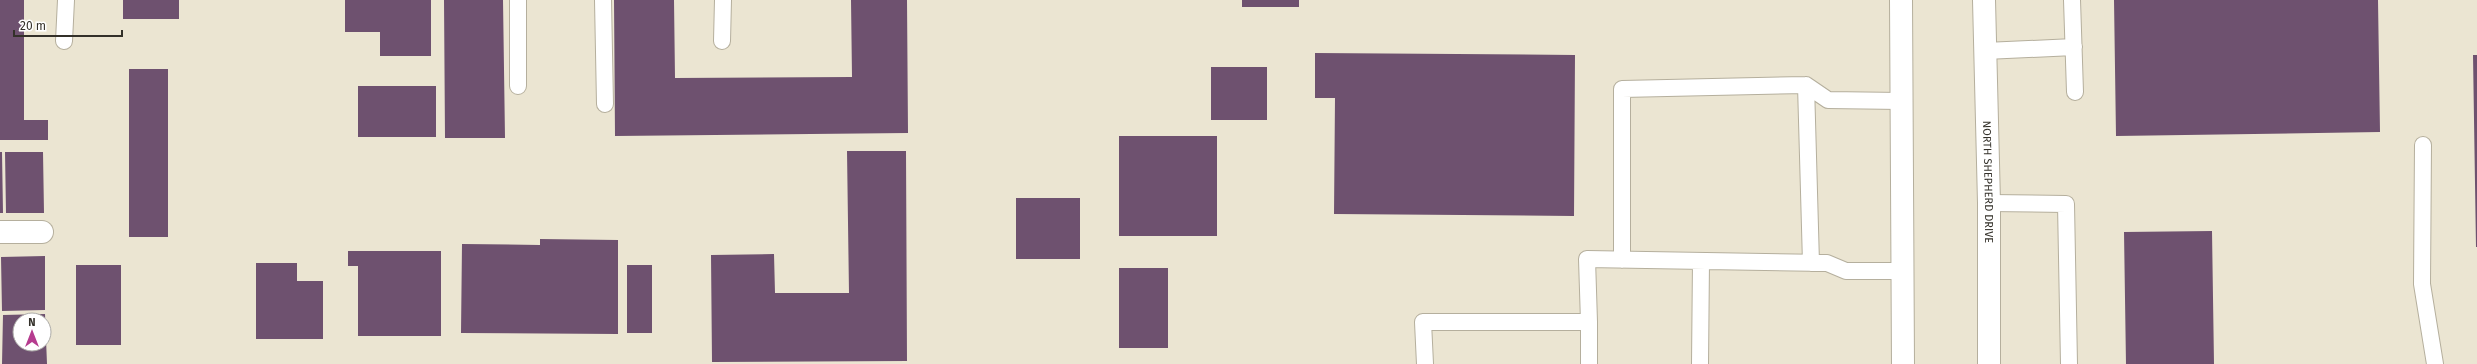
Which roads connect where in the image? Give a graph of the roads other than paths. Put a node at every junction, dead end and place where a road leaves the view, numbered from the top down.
1 (66, 0) edge
2 (518, 0) edge
3 (603, 0) edge
4 (723, 0) edge
5 (1901, 0) edge
6 (1984, 0) edge
7 (2072, 0) edge
8 (64, 41) dead end
9 (722, 41) dead end
10 (2074, 48) junction
11 (1985, 51) junction
12 (1806, 85) junction
13 (518, 86) dead end
14 (2075, 92) dead end
15 (1901, 101) junction
16 (605, 104) dead end
17 (2423, 145) dead end
18 (1989, 203) junction
19 (0, 232) edge
20 (42, 232) dead end
21 (1622, 260) junction
22 (1702, 261) junction
23 (1811, 263) junction
24 (1902, 271) junction
25 (1589, 322) junction
26 (1425, 364) edge
27 (1589, 364) edge
28 (1700, 364) edge
29 (1903, 364) edge
30 (1990, 364) edge
31 (2069, 364) edge
32 (2435, 364) edge

1 - 8 lane
2 - 13 lane
3 - 16 lane
4 - 9 lane
5 - 15 main road
6 - 11 main road, NORTH SHEPHERD DRIVE
7 - 10 lane
10 - 11 lane
10 - 14 lane
11 - 18 main road, NORTH SHEPHERD DRIVE
12 - 15 lane
12 - 21 lane
12 - 23 lane
15 - 24 main road
17 - 32 lane
18 - 30 main road, NORTH SHEPHERD DRIVE
18 - 31 lane
19 - 20 main road
21 - 22 lane
21 - 25 lane
22 - 23 lane
22 - 28 lane
23 - 24 lane
24 - 29 main road
25 - 26 lane
25 - 27 lane

